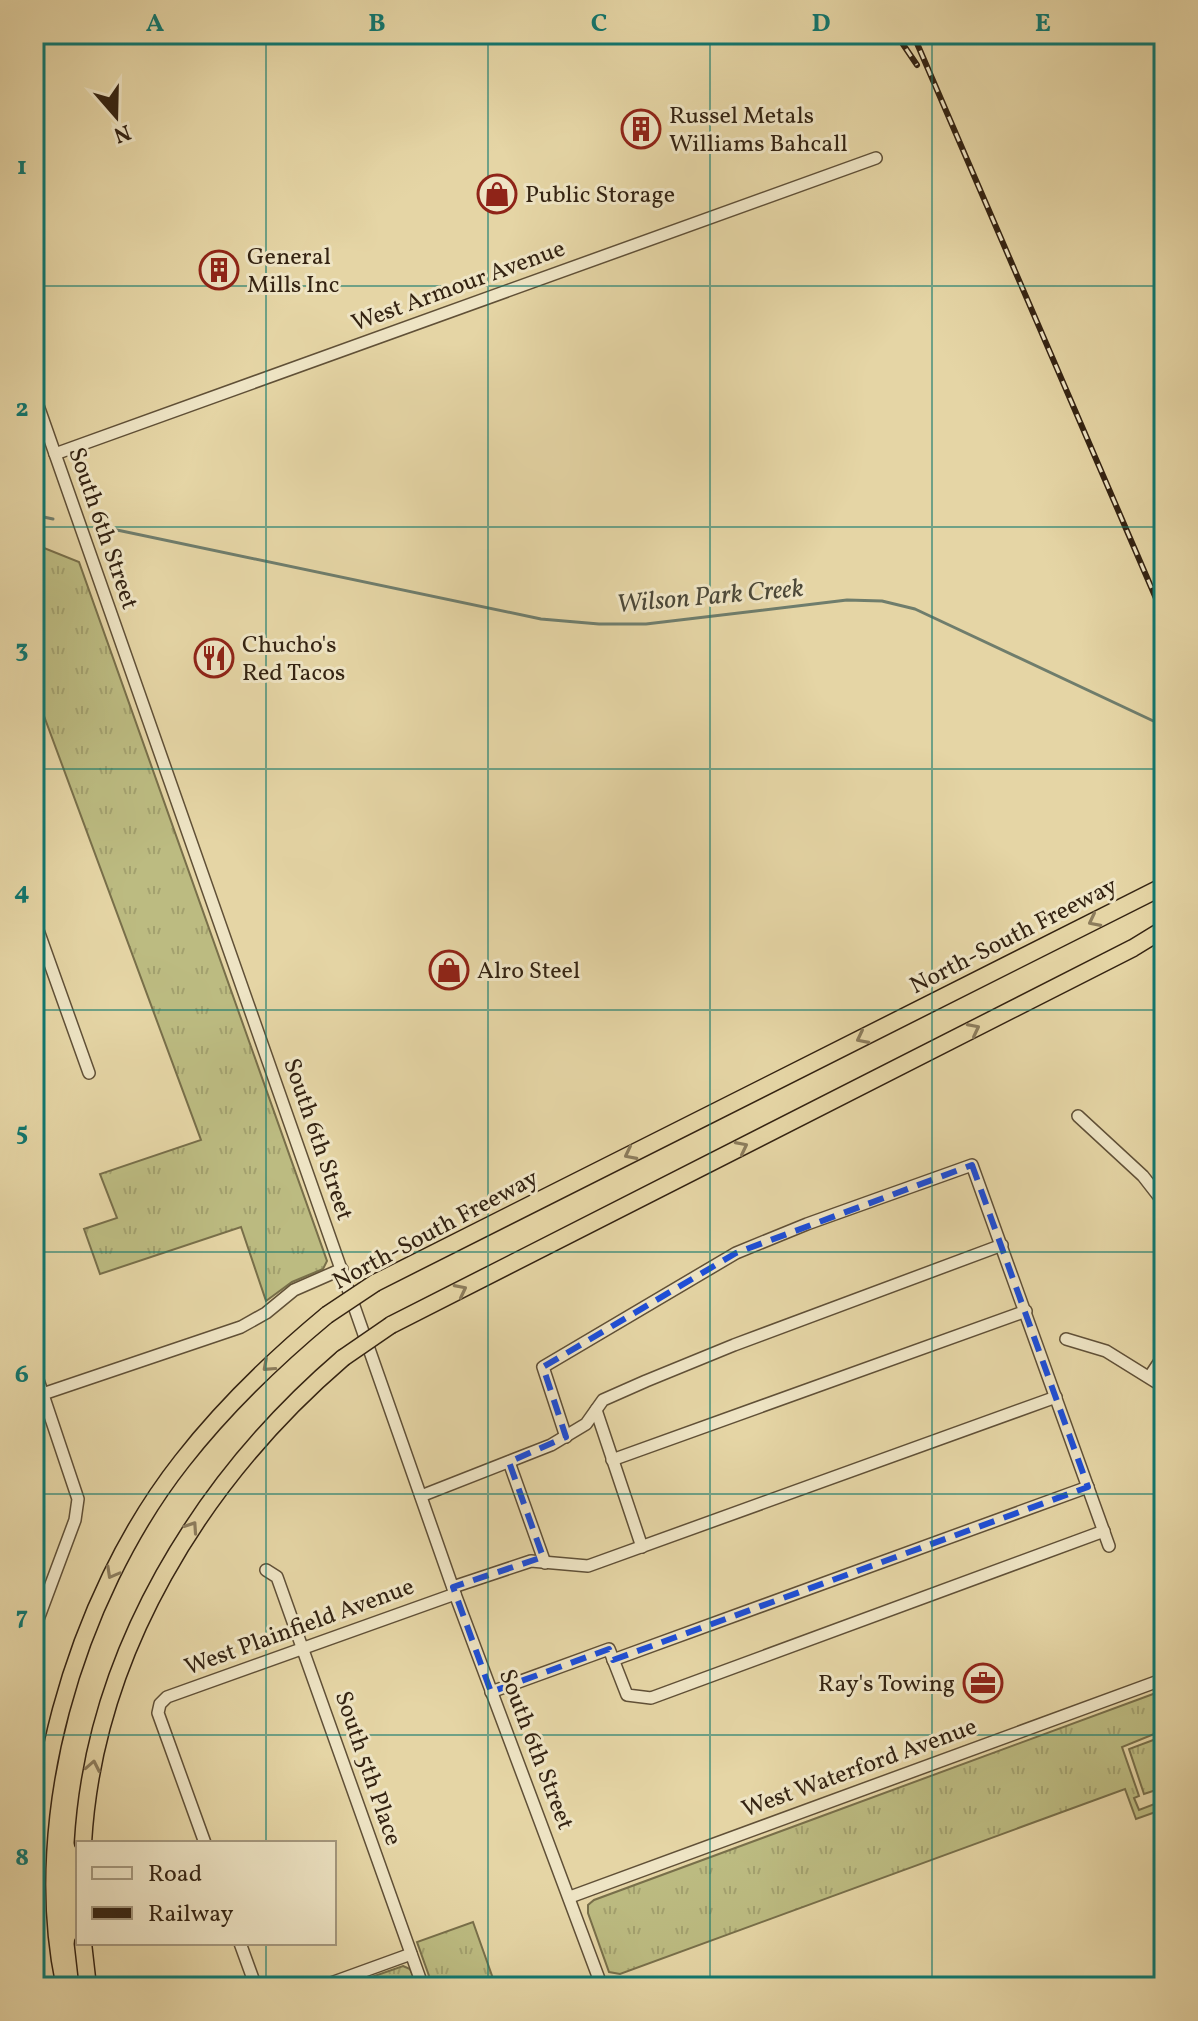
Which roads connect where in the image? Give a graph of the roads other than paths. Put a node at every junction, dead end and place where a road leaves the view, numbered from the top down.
1 (876, 158) dead end
2 (34, 394) edge
3 (55, 454) junction
4 (1164, 886) edge
5 (34, 919) edge
6 (1164, 929) edge
7 (1164, 938) edge
8 (1133, 948) junction
9 (89, 1073) dead end
10 (1078, 1116) dead end
11 (1164, 1203) edge
12 (1002, 1245) junction
13 (342, 1269) junction
14 (1026, 1311) junction
15 (1066, 1339) dead end
16 (1164, 1355) edge
17 (34, 1368) edge
18 (1150, 1376) junction
19 (1164, 1387) edge
20 (39, 1395) edge
21 (1056, 1397) junction
22 (596, 1410) junction
23 (566, 1437) junction
24 (612, 1460) junction
25 (509, 1462) junction
26 (1088, 1487) junction
27 (421, 1496) junction
28 (1104, 1531) junction
29 (1109, 1546) dead end
30 (642, 1547) junction
31 (545, 1563) junction
32 (266, 1570) dead end
33 (454, 1590) junction
34 (34, 1630) edge
35 (303, 1647) junction
36 (613, 1660) junction
37 (1164, 1679) edge
38 (491, 1692) junction
39 (83, 1841) edge
40 (204, 1841) edge
41 (570, 1897) junction
42 (83, 1945) edge
43 (241, 1945) edge
44 (411, 1954) junction
45 (91, 1984) edge
46 (47, 1987) edge
47 (256, 1987) edge
48 (320, 1987) edge
49 (423, 1987) edge
50 (602, 1987) edge

1 - 3 street, West Armour Avenue
2 - 3 street, South 6th Street
3 - 13 street, South 6th Street
4 -> 46 highway, North-South Freeway, bridge
5 - 9 street
6 - 8 highway
7 - 8 highway
39 -> 8 highway, bridge
10 - 11 street
12 - 14 street
12 - 22 street
12 - 23 street
13 - 20 street
13 - 27 street, South 6th Street
14 - 21 street
14 - 24 street
15 - 18 street
16 - 18 street
17 - 20 street
18 - 19 street
20 - 34 street
21 - 26 street
21 - 30 street, West Plainfield Avenue
22 - 23 street
22 - 24 street
23 - 25 street
24 - 30 street
25 - 27 street
25 - 31 street
26 - 28 street
26 - 36 street
27 - 33 street, South 6th Street
28 - 29 street
28 - 36 street
30 - 31 street, West Plainfield Avenue
31 - 33 street, West Plainfield Avenue
32 - 35 street, South 5th Place
33 - 35 street, West Plainfield Avenue
33 - 38 street, South 6th Street
35 - 40 street, West Plainfield Avenue
35 - 44 street, South 5th Place
36 - 38 street
37 - 41 street, West Waterford Avenue
38 - 41 street, South 6th Street
41 - 50 street, South 6th Street
42 - 45 highway
43 - 47 street
44 - 48 street
44 - 49 street, South 5th Place

